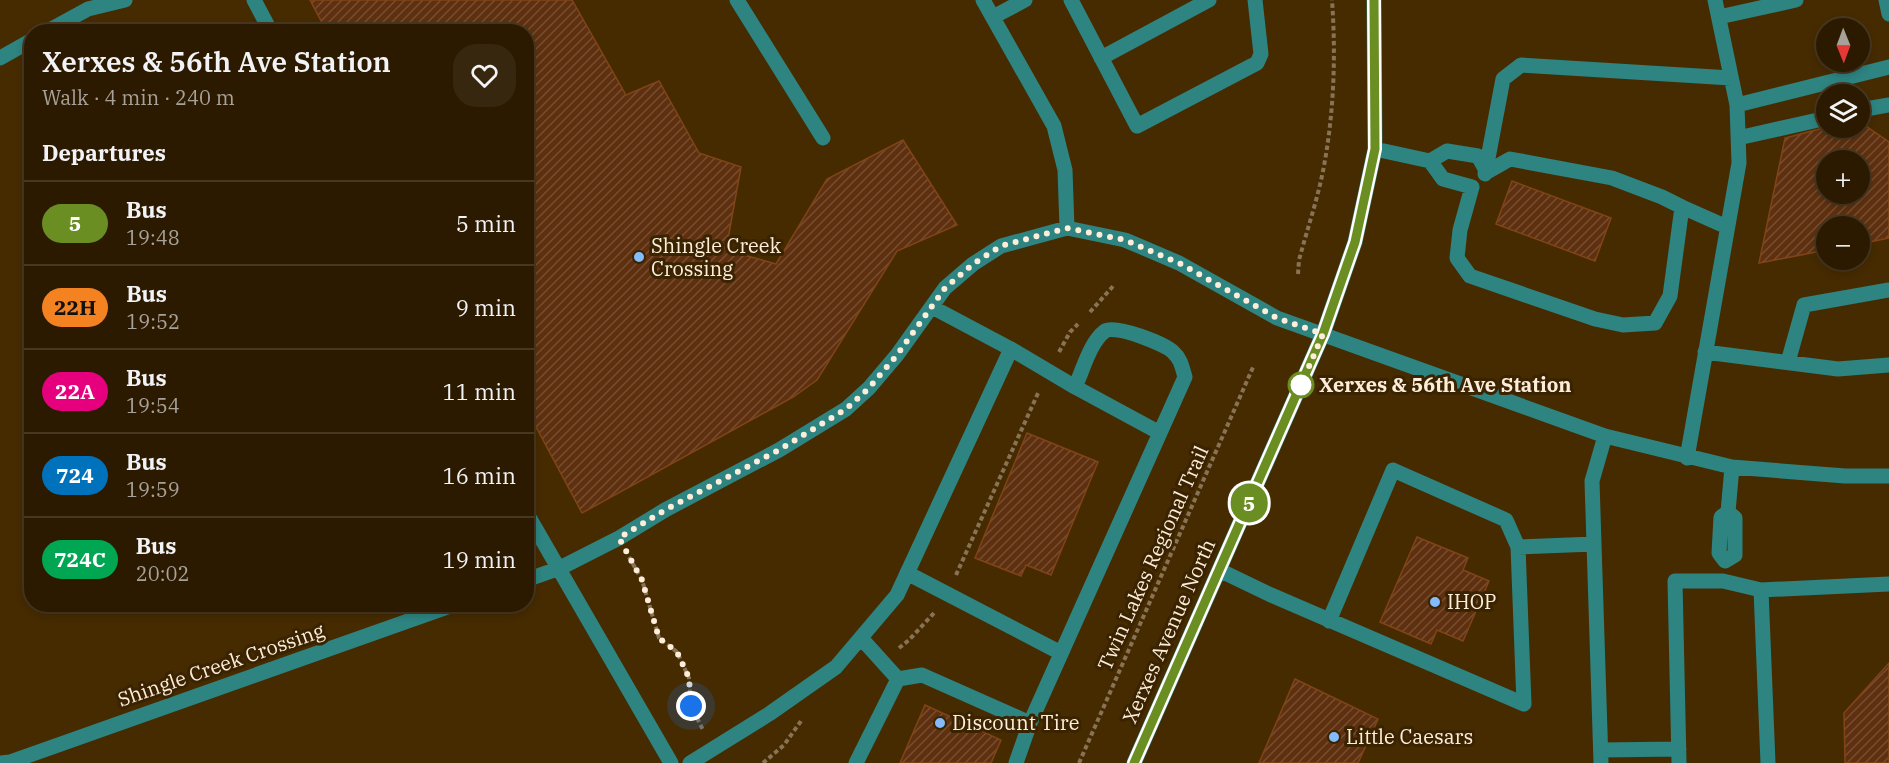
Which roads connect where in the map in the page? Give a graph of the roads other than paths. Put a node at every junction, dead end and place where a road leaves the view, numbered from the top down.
1 (124, 0) edge
2 (254, 0) edge
3 (737, 0) edge
4 (983, 0) edge
5 (1025, 0) edge
6 (1071, 0) edge
7 (1209, 0) edge
8 (1255, 0) edge
9 (1374, 0) edge
10 (1715, 0) edge
11 (1796, 0) edge
12 (1886, 0) edge
13 (86, 4) edge
14 (1889, 14) edge
15 (993, 17) junction
16 (1719, 17) junction
17 (57, 24) edge
18 (267, 24) edge
19 (24, 44) edge
20 (0, 58) edge
21 (1101, 58) junction
22 (1889, 67) edge
23 (1731, 78) junction
24 (1737, 105) junction
25 (1889, 105) edge
26 (1870, 108) edge
27 (1816, 120) edge
28 (823, 138) dead end
29 (1738, 138) junction
30 (1375, 149) junction
31 (1430, 161) junction
32 (1486, 172) junction
33 (1472, 187) junction
34 (1682, 207) junction
35 (1727, 227) junction
36 (1067, 228) junction
37 (1889, 290) edge
38 (932, 307) junction
39 (1323, 334) junction
40 (1011, 349) junction
41 (1705, 352) junction
42 (1788, 362) junction
43 (1889, 364) edge
44 (1075, 387) junction
45 (1160, 433) junction
46 (1605, 436) junction
47 (1687, 458) junction
48 (1732, 467) junction
49 (1889, 476) edge
50 (534, 525) edge
51 (1594, 544) junction
52 (1518, 547) junction
53 (560, 568) junction
54 (1219, 570) junction
55 (908, 573) junction
56 (534, 577) edge
57 (1723, 581) junction
58 (1889, 584) edge
59 (1761, 590) junction
60 (433, 612) edge
61 (1329, 621) junction
62 (861, 638) junction
63 (1061, 653) junction
64 (898, 679) junction
65 (1030, 723) junction
66 (1601, 756) edge
67 (1679, 756) edge
68 (0, 763) edge
69 (671, 763) edge
70 (690, 763) edge
71 (856, 763) edge
72 (1016, 763) edge
73 (1134, 763) edge
74 (1768, 763) edge

1 - 13 street
2 - 18 street
3 - 28 street
4 - 15 street
5 - 15 street
6 - 21 street
7 - 21 street
8 - 21 street
9 - 30 street, Xerxes Avenue North
10 - 16 street
11 - 16 street
12 - 14 street
13 - 17 street
15 - 36 street
16 - 23 street
19 - 20 street
22 - 24 street
23 - 24 street
23 - 32 street
24 - 29 street
25 - 26 street
27 - 29 street
29 - 35 street
30 - 31 street
30 - 39 street, Xerxes Avenue North
31 - 32 street
31 - 33 street
32 - 33 street
32 - 34 street
33 - 34 street
34 - 35 street
35 - 41 street
36 - 38 street
36 - 39 street
37 - 42 street
38 - 40 street
38 - 53 street
39 - 46 street
39 - 54 street, Xerxes Avenue North
40 - 44 street
40 - 55 street
41 - 42 street
41 - 47 street
42 - 43 street
44 - 45 street
44 - 45 street
45 - 63 street
46 - 47 street
46 - 51 street
47 - 48 street
48 - 49 street
48 - 57 street
50 - 53 street
51 - 52 street
51 - 66 street
52 - 61 street
52 - 61 street
53 - 56 street
53 - 69 street
54 - 61 street
54 - 73 street, Xerxes Avenue North
55 - 62 street
55 - 63 street
57 - 59 street
57 - 67 street
58 - 59 street
59 - 74 street
60 - 68 street, Shingle Creek Crossing
62 - 64 street
62 - 70 street
63 - 65 street
64 - 65 street
64 - 71 street
65 - 72 street
66 - 67 street

